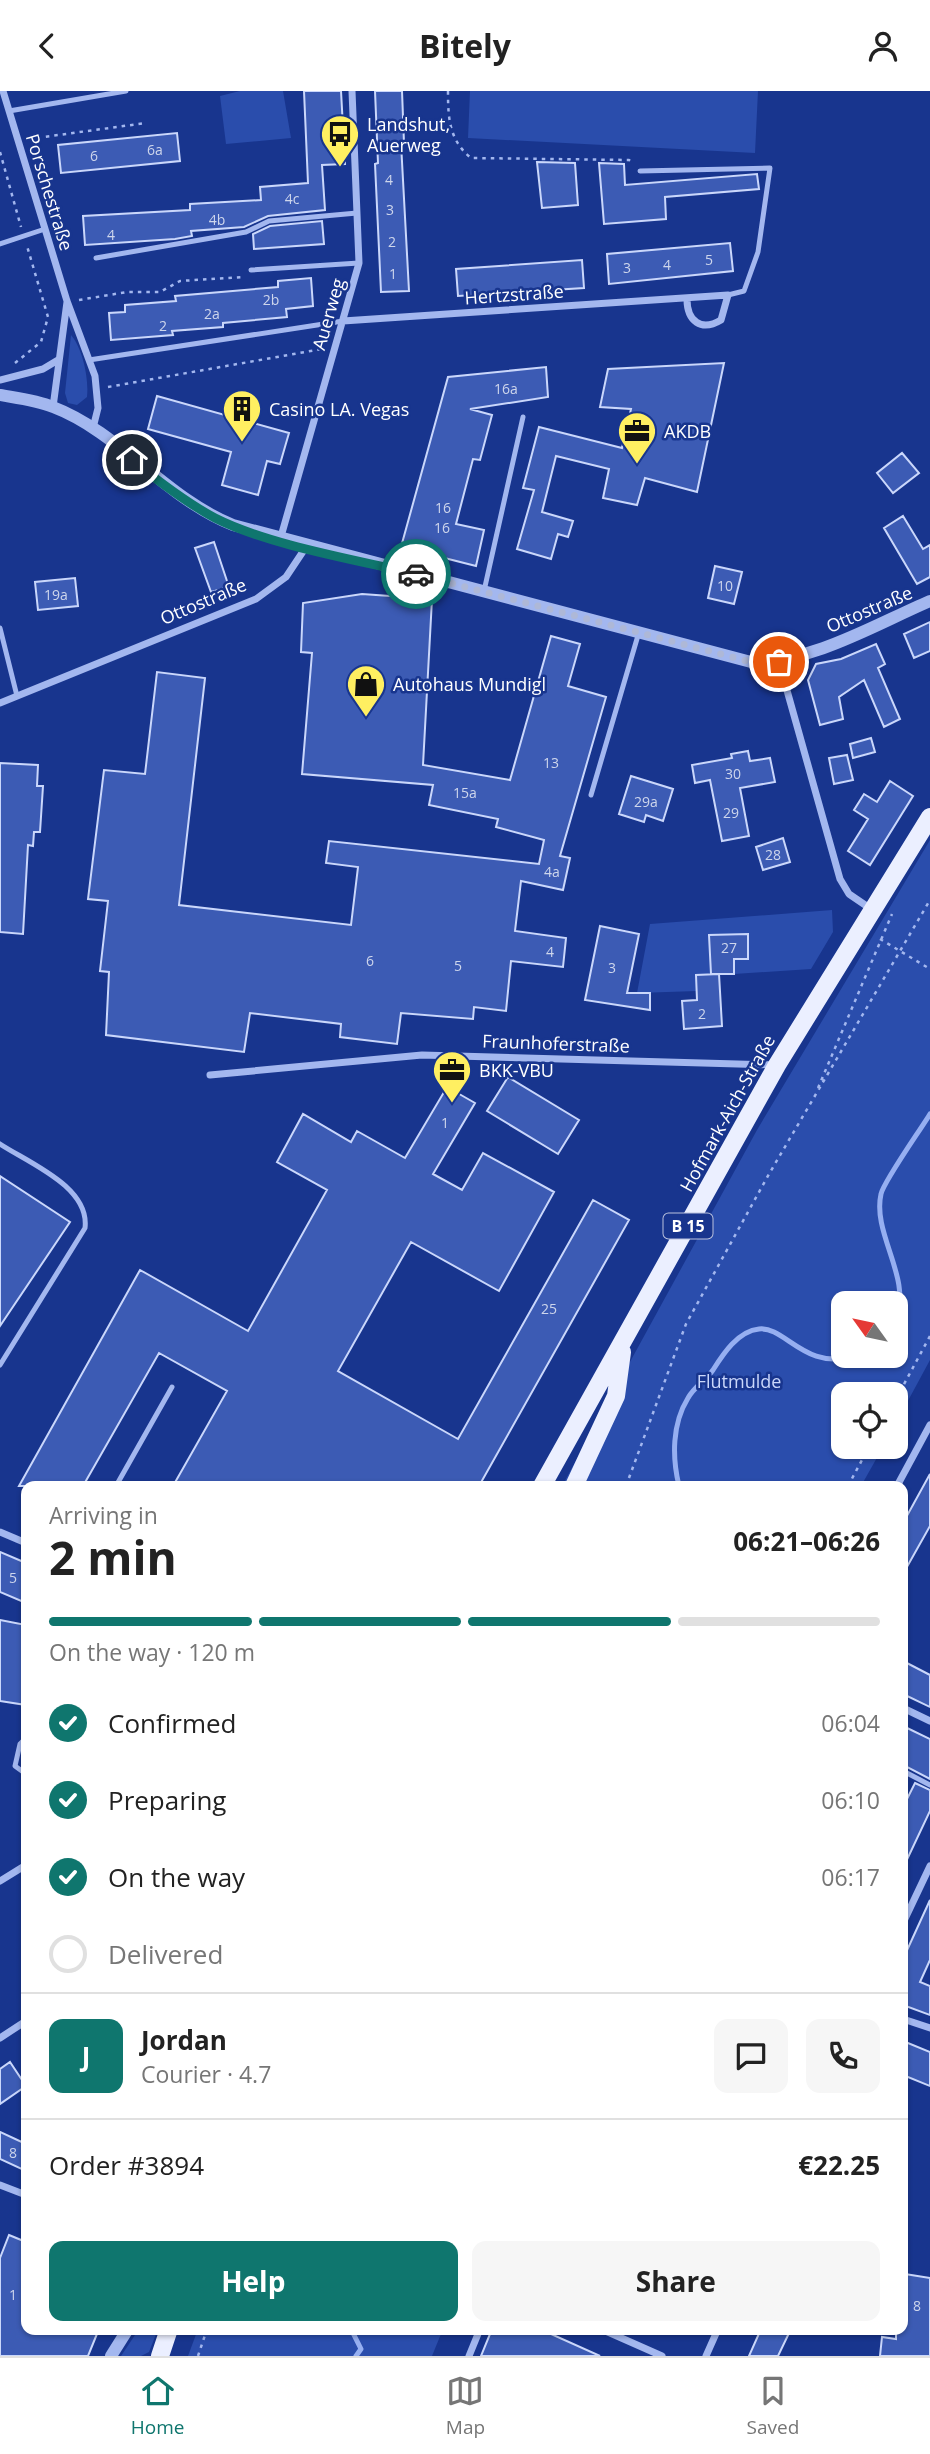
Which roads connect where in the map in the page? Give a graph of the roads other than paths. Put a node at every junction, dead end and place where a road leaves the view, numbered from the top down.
1 (3, 91) edge
2 (126, 91) edge
3 (352, 91) edge
4 (9, 111) junction
5 (640, 171) road end
6 (357, 213) junction
7 (46, 229) junction
8 (0, 244) edge
9 (96, 258) dead end
10 (359, 263) junction
11 (251, 270) road end
12 (729, 295) junction
13 (687, 299) junction
14 (67, 302) junction
15 (343, 321) junction
16 (58, 360) junction
17 (89, 360) junction
18 (0, 380) edge
19 (0, 395) edge
20 (53, 407) junction
21 (523, 417) dead end
22 (93, 429) junction
23 (280, 540) junction
24 (306, 547) junction
25 (484, 591) junction
26 (930, 601) edge
27 (0, 628) edge
28 (639, 632) junction
29 (779, 662) junction
30 (17, 696) junction
31 (0, 702) edge
32 (591, 795) dead end
33 (930, 817) edge
34 (871, 910) junction
35 (777, 1065) junction
36 (209, 1075) dead end
37 (0, 1144) edge
38 (623, 1344) junction
39 (0, 1365) edge
40 (172, 1387) dead end
41 (930, 1425) edge
42 (119, 1481) edge
43 (545, 1481) edge
44 (576, 1481) edge
45 (900, 1481) edge
46 (0, 1532) edge
47 (21, 1541) edge
48 (908, 1710) edge
49 (930, 1721) edge
50 (21, 1743) edge
51 (21, 1770) edge
52 (908, 1774) edge
53 (930, 1785) edge
54 (930, 1866) edge
55 (21, 1868) edge
56 (0, 1881) edge
57 (908, 1912) edge
58 (908, 2021) edge
59 (21, 2024) edge
60 (930, 2028) edge
61 (0, 2038) edge
62 (0, 2185) edge
63 (21, 2193) edge
64 (124, 2335) edge
65 (167, 2335) edge
66 (478, 2335) edge
67 (615, 2335) edge
68 (715, 2335) edge
69 (111, 2356) edge
70 (160, 2356) edge
71 (469, 2356) edge
72 (662, 2356) edge
73 (706, 2356) edge

1 - 4 street, Porschestraße
2 - 4 lane
3 - 6 street, Auerweg
4 - 7 street, Porschestraße
5 - 12 lane
6 - 9 lane
6 - 10 street, Auerweg
7 - 8 lane
7 - 14 street, Porschestraße
10 - 11 lane
10 - 15 street, Auerweg
12 - 13 street, Hertzstraße
12 - 13 street
13 - 15 street, Hertzstraße
14 - 16 street, Porschestraße
14 - 17 street, Porschestraße
15 - 17 lane
15 - 23 street, Auerweg
16 - 18 street
16 - 20 street, Porschestraße
17 - 22 street, Porschestraße
19 - 20 street
20 - 22 street
21 - 25 lane
22 - 23 street
23 - 24 street
24 - 25 street, Ottostraße
24 - 30 street, Ottostraße
25 - 28 street, Ottostraße
26 - 29 street, Ottostraße
27 - 30 lane
28 - 29 street, Ottostraße
28 - 32 lane
29 - 34 street
30 - 31 street, Ottostraße
33 - 34 main road, Hofmark-Aich-Straße / B 15
34 - 35 main road, Hofmark-Aich-Straße / B 15
35 - 36 street, Fraunhoferstraße
35 - 38 main road, Hofmark-Aich-Straße / B 15
37 - 39 lane
38 - 43 main road, Hofmark-Aich-Straße / B 15
38 - 44 main road
40 - 42 lane
41 - 45 street
46 - 47 street
48 - 49 street
50 - 51 lane
52 - 53 lane
54 - 57 street
55 - 56 street
58 - 60 street
59 - 61 street
62 - 63 street
64 - 69 street
65 - 70 main road
66 - 71 street
67 - 72 street
68 - 73 street

